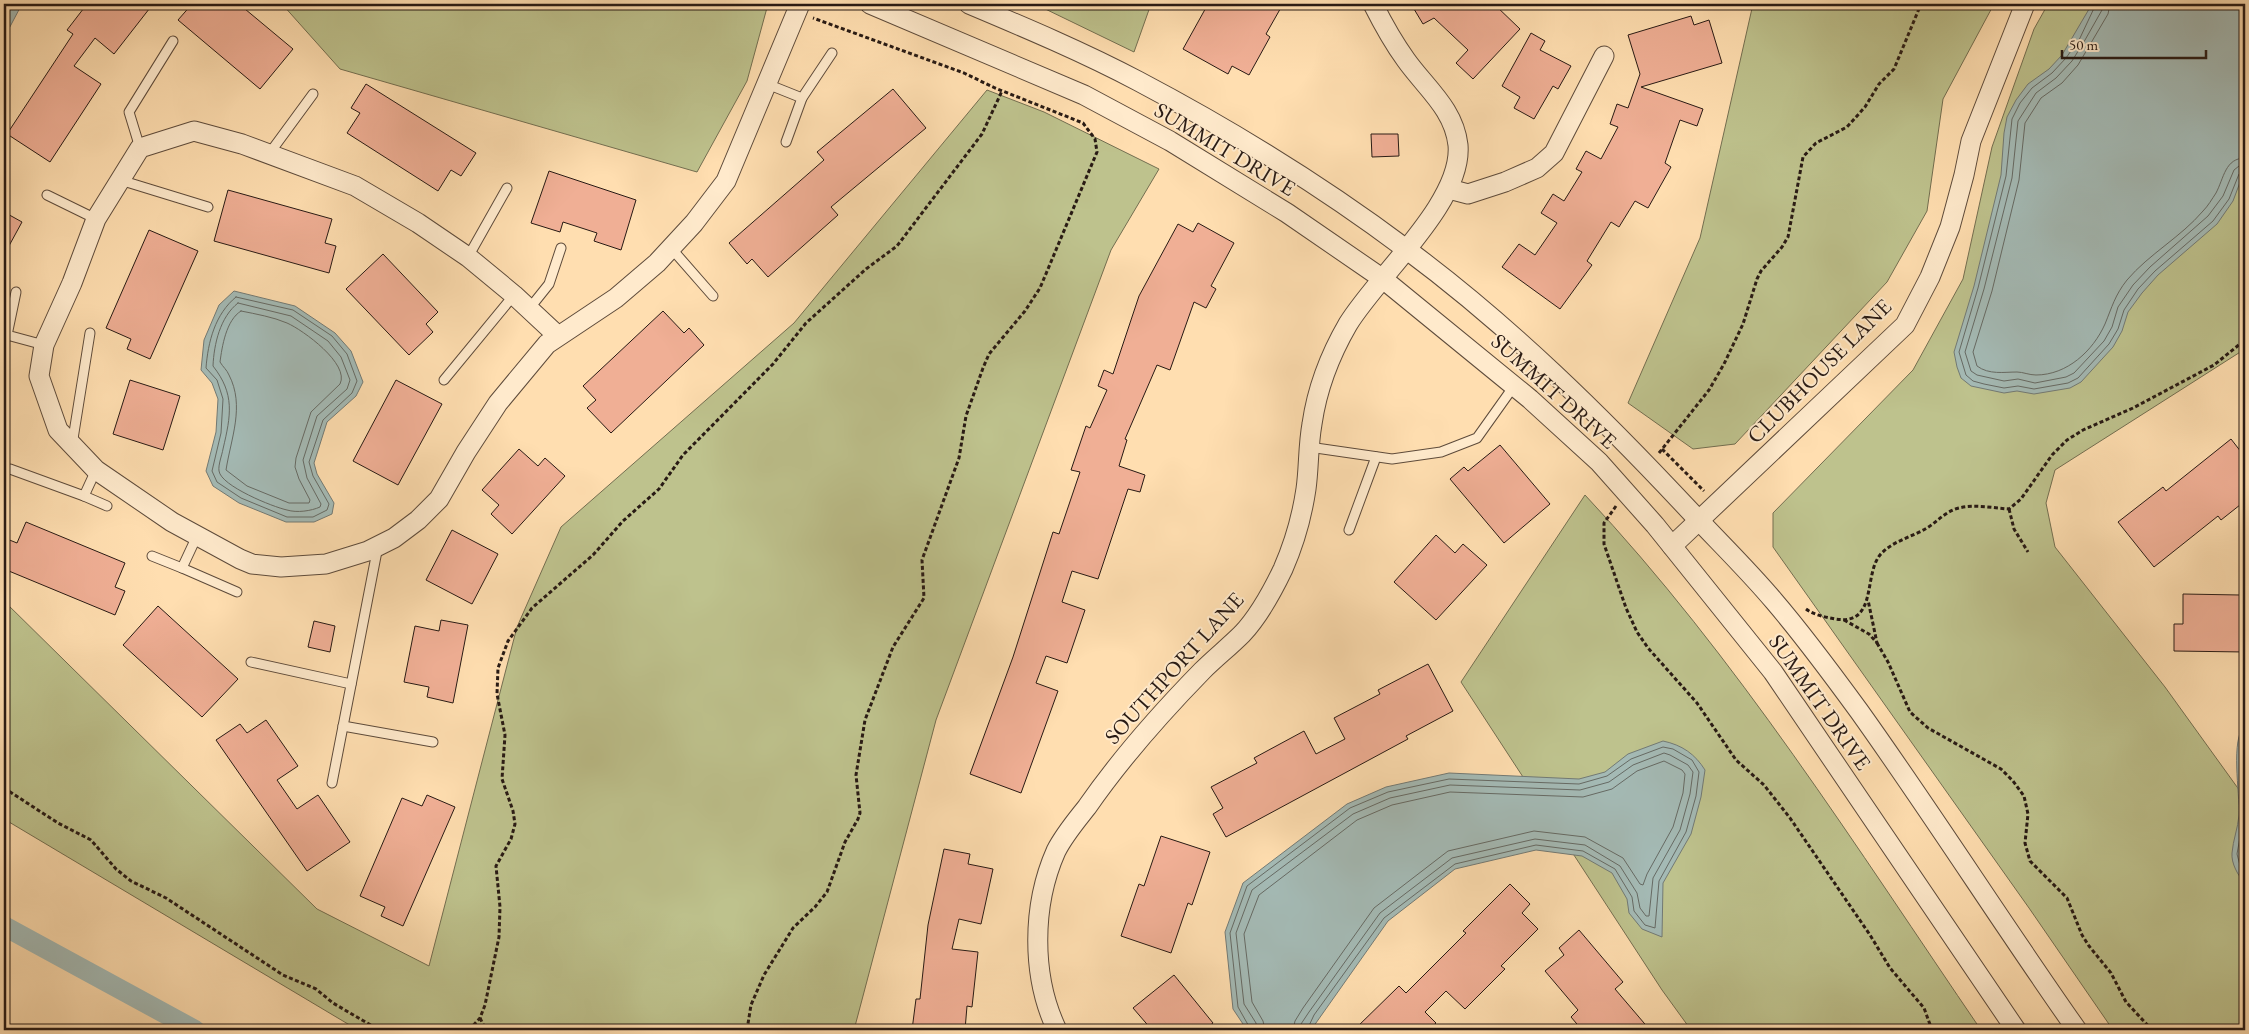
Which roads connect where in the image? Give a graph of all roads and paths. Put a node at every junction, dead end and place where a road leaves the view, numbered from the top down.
1 (870, 4) edge
2 (969, 4) edge
3 (1373, 4) edge
4 (1921, 4) edge
5 (2025, 4) edge
6 (799, 8) edge
7 (173, 42) dead end
8 (832, 53) dead end
9 (1604, 56) dead end
10 (767, 84) junction
11 (1002, 91) junction
12 (313, 94) dead end
13 (802, 98) junction
14 (786, 142) dead end
15 (140, 148) junction
16 (269, 154) junction
17 (120, 180) junction
18 (507, 188) dead end
19 (1449, 189) junction
20 (47, 195) dead end
21 (208, 207) dead end
22 (96, 219) junction
23 (561, 248) dead end
24 (671, 248) junction
25 (1406, 249) junction
26 (468, 257) junction
27 (1383, 279) junction
28 (16, 292) dead end
29 (514, 295) junction
30 (713, 296) dead end
31 (529, 309) junction
32 (90, 333) dead end
33 (558, 336) junction
34 (5, 337) edge
35 (2245, 340) edge
36 (44, 344) junction
37 (444, 380) dead end
38 (1514, 386) junction
39 (72, 445) junction
40 (1309, 448) junction
41 (1662, 450) junction
42 (1376, 457) junction
43 (1648, 466) junction
44 (10, 469) dead end
45 (96, 470) junction
46 (1627, 492) junction
47 (84, 496) junction
48 (1716, 505) junction
49 (107, 506) dead end
50 (2009, 509) junction
51 (1699, 521) junction
52 (1349, 530) dead end
53 (197, 536) junction
54 (378, 546) junction
55 (1672, 546) junction
56 (2028, 552) dead end
57 (152, 556) dead end
58 (182, 568) junction
59 (237, 592) dead end
60 (1868, 600) junction
61 (1804, 607) dead end
62 (1843, 620) junction
63 (1877, 642) junction
64 (251, 662) dead end
65 (351, 684) junction
66 (343, 726) junction
67 (433, 742) dead end
68 (332, 783) dead end
69 (4, 788) edge
70 (480, 1018) junction
71 (378, 1030) edge
72 (470, 1030) edge
73 (486, 1030) edge
74 (747, 1030) edge
75 (1057, 1030) edge
76 (1932, 1030) edge
77 (2016, 1030) edge
78 (2077, 1030) edge
79 (2152, 1030) edge

1 - 27 street, SUMMIT DRIVE
2 - 25 street, SUMMIT DRIVE
3 - 19 street, SOUTHPORT LANE
4 - 41 path
5 - 48 street, CLUBHOUSE LANE
6 - 10 street
6 - 11 path
7 - 15 lane
8 - 13 lane
9 - 19 street
10 - 13 lane
10 - 24 street
11 - 70 path
11 - 74 path
12 - 16 lane
13 - 14 lane
15 - 16 street
15 - 17 street
16 - 26 street
17 - 21 lane
17 - 22 street
18 - 26 lane
19 - 25 street, SOUTHPORT LANE
20 - 22 lane
22 - 36 street
23 - 31 lane
24 - 30 lane
24 - 33 street
25 - 27 street, SOUTHPORT LANE
25 - 43 street, SUMMIT DRIVE
26 - 29 street
27 - 38 street, SUMMIT DRIVE
27 - 40 street, SOUTHPORT LANE
28 - 34 lane
29 - 31 street
29 - 37 lane
31 - 33 street
32 - 39 lane
33 - 54 street
34 - 36 lane
35 - 50 path
36 - 39 street
38 - 42 lane
38 - 46 street, SUMMIT DRIVE
39 - 45 street
40 - 42 lane
40 - 75 street, SOUTHPORT LANE
41 - 43 path
41 - 48 path
42 - 52 lane
43 - 51 street, SUMMIT DRIVE
44 - 47 lane
45 - 47 lane
45 - 53 street
46 - 55 street, SUMMIT DRIVE
46 - 76 path
47 - 49 lane
48 - 51 street, CLUBHOUSE LANE
50 - 56 path
50 - 60 path
51 - 55 street, CLUBHOUSE LANE
51 - 78 street, SUMMIT DRIVE
53 - 54 street
53 - 58 lane
54 - 65 lane
55 - 77 street, SUMMIT DRIVE
57 - 58 lane
58 - 59 lane
60 - 62 path
60 - 63 path
61 - 62 path
62 - 63 path
63 - 79 path
64 - 65 lane
65 - 66 lane
66 - 67 lane
66 - 68 lane
69 - 71 path
70 - 72 path
70 - 73 path

